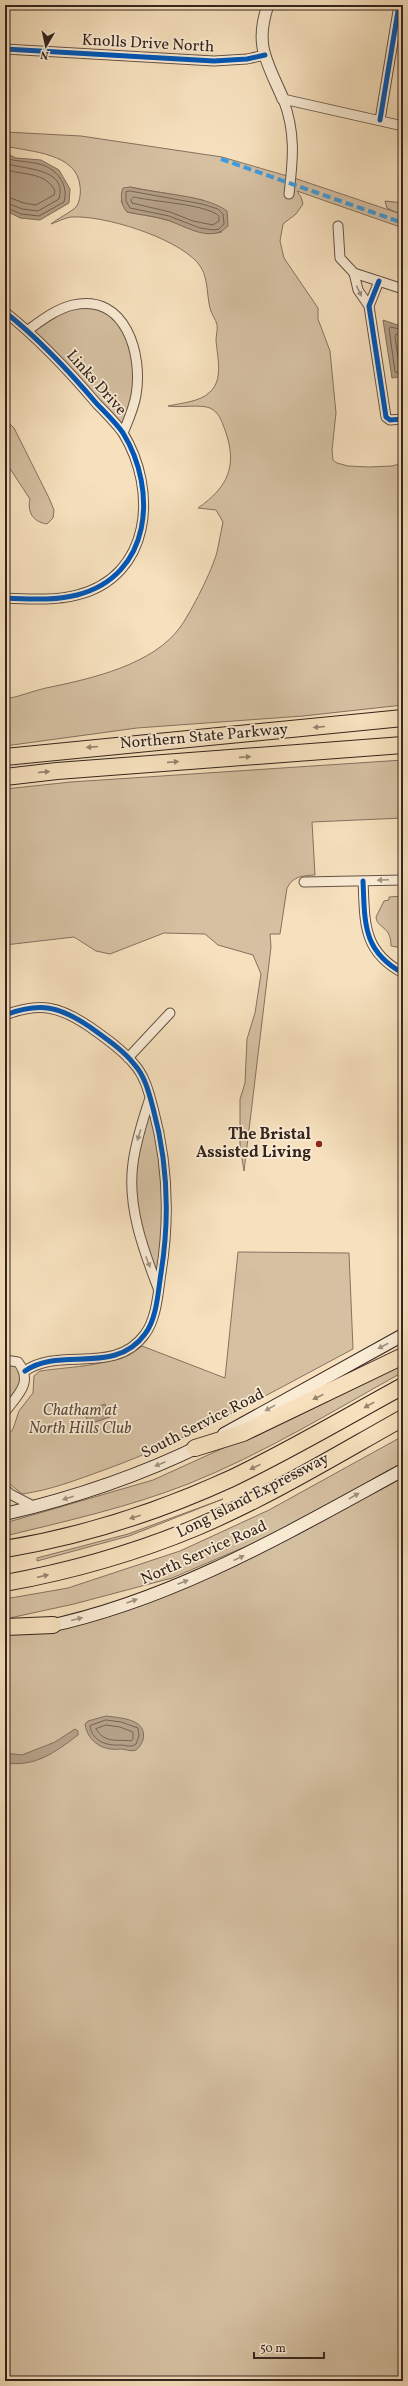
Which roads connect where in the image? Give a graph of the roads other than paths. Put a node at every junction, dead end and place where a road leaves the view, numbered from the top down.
1 (268, 5) edge
2 (399, 5) edge
3 (5, 49) edge
4 (265, 54) junction
5 (283, 99) junction
6 (380, 120) junction
7 (403, 126) edge
8 (290, 192) dead end
9 (338, 226) dead end
10 (354, 273) junction
11 (379, 282) junction
12 (403, 289) edge
13 (369, 306) junction
14 (5, 312) edge
15 (28, 330) junction
16 (403, 419) edge
17 (123, 433) junction
18 (5, 598) edge
19 (403, 708) edge
20 (403, 718) edge
21 (353, 724) junction
22 (403, 745) edge
23 (366, 748) junction
24 (403, 750) edge
25 (5, 757) edge
26 (5, 777) edge
27 (403, 880) edge
28 (363, 881) junction
29 (304, 882) dead end
30 (403, 973) edge
31 (170, 1013) dead end
32 (5, 1015) edge
33 (128, 1058) junction
34 (150, 1098) junction
35 (158, 1289) junction
36 (403, 1335) edge
37 (403, 1356) edge
38 (5, 1360) edge
39 (25, 1371) junction
40 (403, 1386) edge
41 (5, 1412) edge
42 (403, 1418) edge
43 (195, 1448) junction
44 (403, 1470) edge
45 (5, 1489) edge
46 (35, 1507) junction
47 (5, 1514) edge
48 (5, 1549) edge
49 (5, 1583) edge
50 (53, 1625) junction
51 (5, 1627) edge
52 (5, 1635) edge

1 - 4 street
2 - 6 street
3 - 4 street, Knolls Drive North
4 - 5 street
5 - 6 street
5 - 8 street
6 - 7 street
9 - 10 street
10 - 11 street
10 -> 13 street
11 - 12 street
11 - 13 street
13 - 16 street
14 - 15 street, Links Drive
15 - 17 street, Links Drive
15 - 17 street
17 - 18 street, Links Drive
19 - 21 highway
20 - 21 highway, Northern State Parkway
21 -> 25 highway, Northern State Parkway
22 - 23 highway, Northern State Parkway
23 - 24 highway
26 -> 23 highway, Northern State Parkway
27 -> 28 street
28 - 29 street
28 - 30 street
31 - 33 street
32 - 33 street
33 - 34 street
34 - 35 street
34 -> 35 street
35 - 39 street
36 -> 43 main road, South Service Road
37 -> 43 highway
38 - 39 street
39 - 41 street
40 -> 48 highway, Long Island Expressway
49 -> 42 highway, Long Island Expressway
43 -> 46 main road, South Service Road
50 -> 44 main road, North Service Road
45 - 46 street
46 - 47 main road, South Service Road
50 - 51 highway
50 - 52 main road, North Service Road

